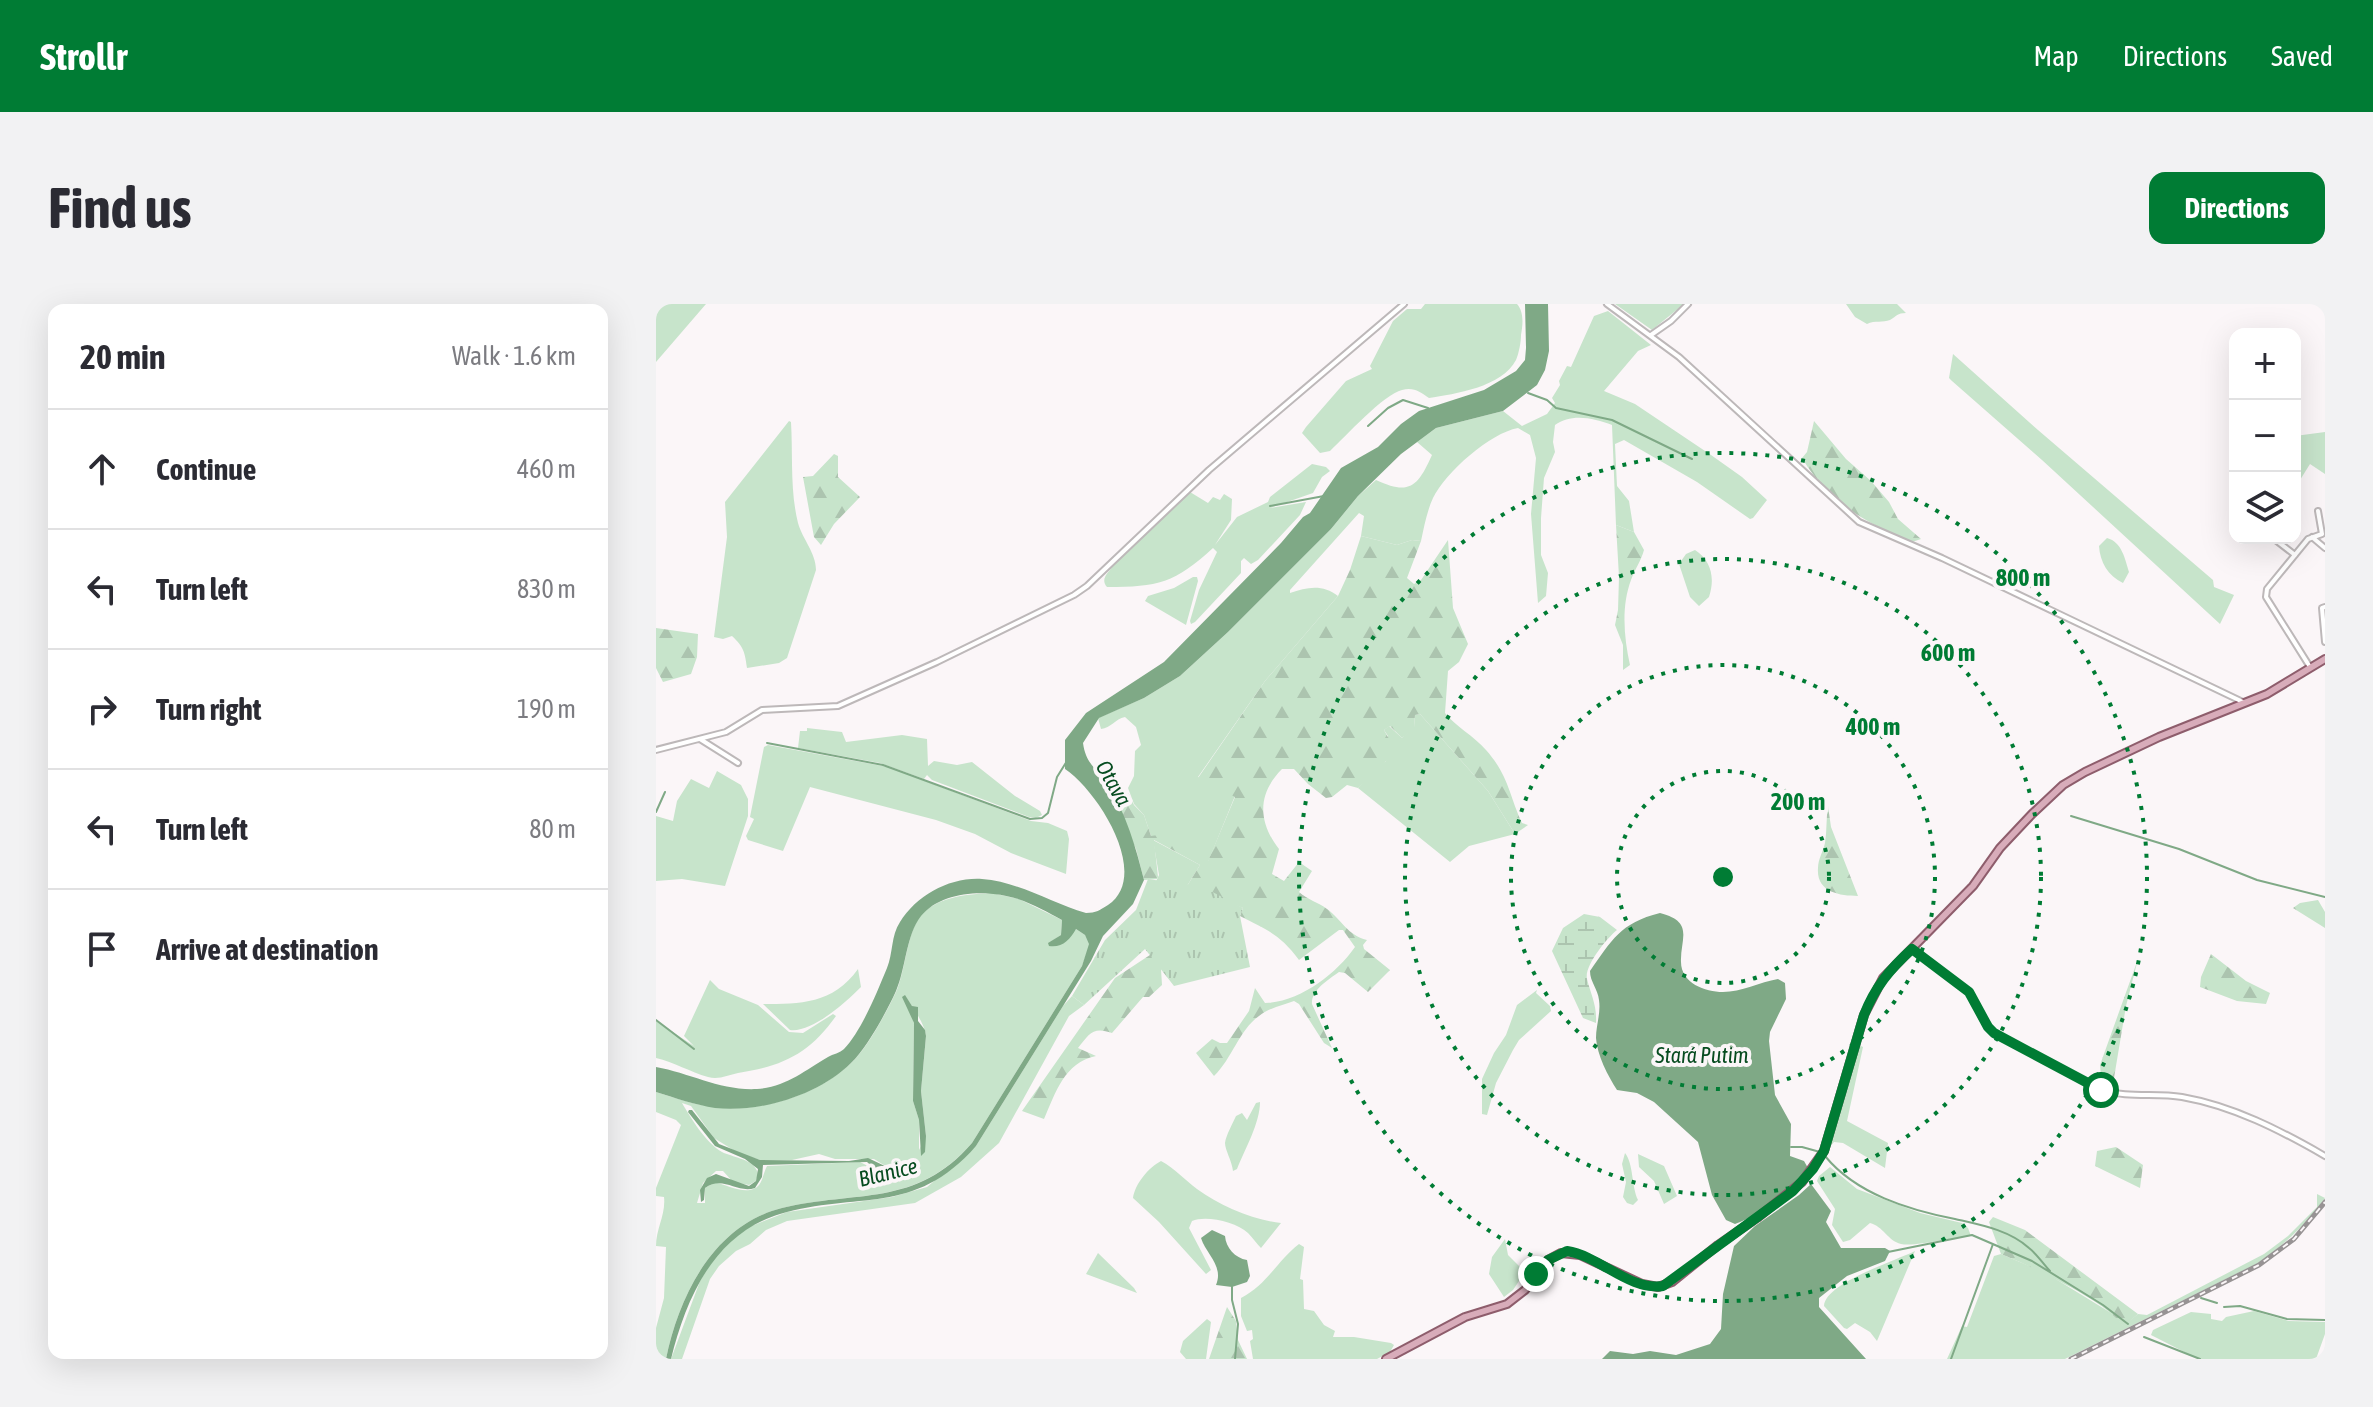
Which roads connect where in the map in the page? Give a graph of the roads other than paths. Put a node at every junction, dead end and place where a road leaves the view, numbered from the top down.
1 (1404, 304) edge
2 (1607, 304) edge
3 (1688, 304) edge
4 (1651, 335) junction
5 (2318, 511) dead end
6 (2311, 537) junction
7 (2281, 544) edge
8 (2325, 548) edge
9 (2295, 555) junction
10 (2325, 607) edge
11 (2324, 632) edge
12 (2325, 642) edge
13 (2325, 659) edge
14 (2310, 667) junction
15 (2234, 698) junction
16 (2245, 703) junction
17 (2235, 707) junction
18 (700, 739) junction
19 (656, 750) edge
20 (738, 763) dead end
21 (1912, 949) junction
22 (2325, 1156) edge
23 (1386, 1359) edge

1 - 18 street
2 - 4 street
3 - 4 street
4 - 15 street
5 - 6 street
6 - 8 street
6 - 9 street
7 - 9 street
9 - 14 street
10 - 11 street
11 - 12 street
13 - 14 main road
14 - 16 main road
15 - 16 street
15 - 17 street
16 - 17 main road
17 - 21 main road
18 - 19 street
18 - 20 street
21 - 22 street
21 - 23 main road

